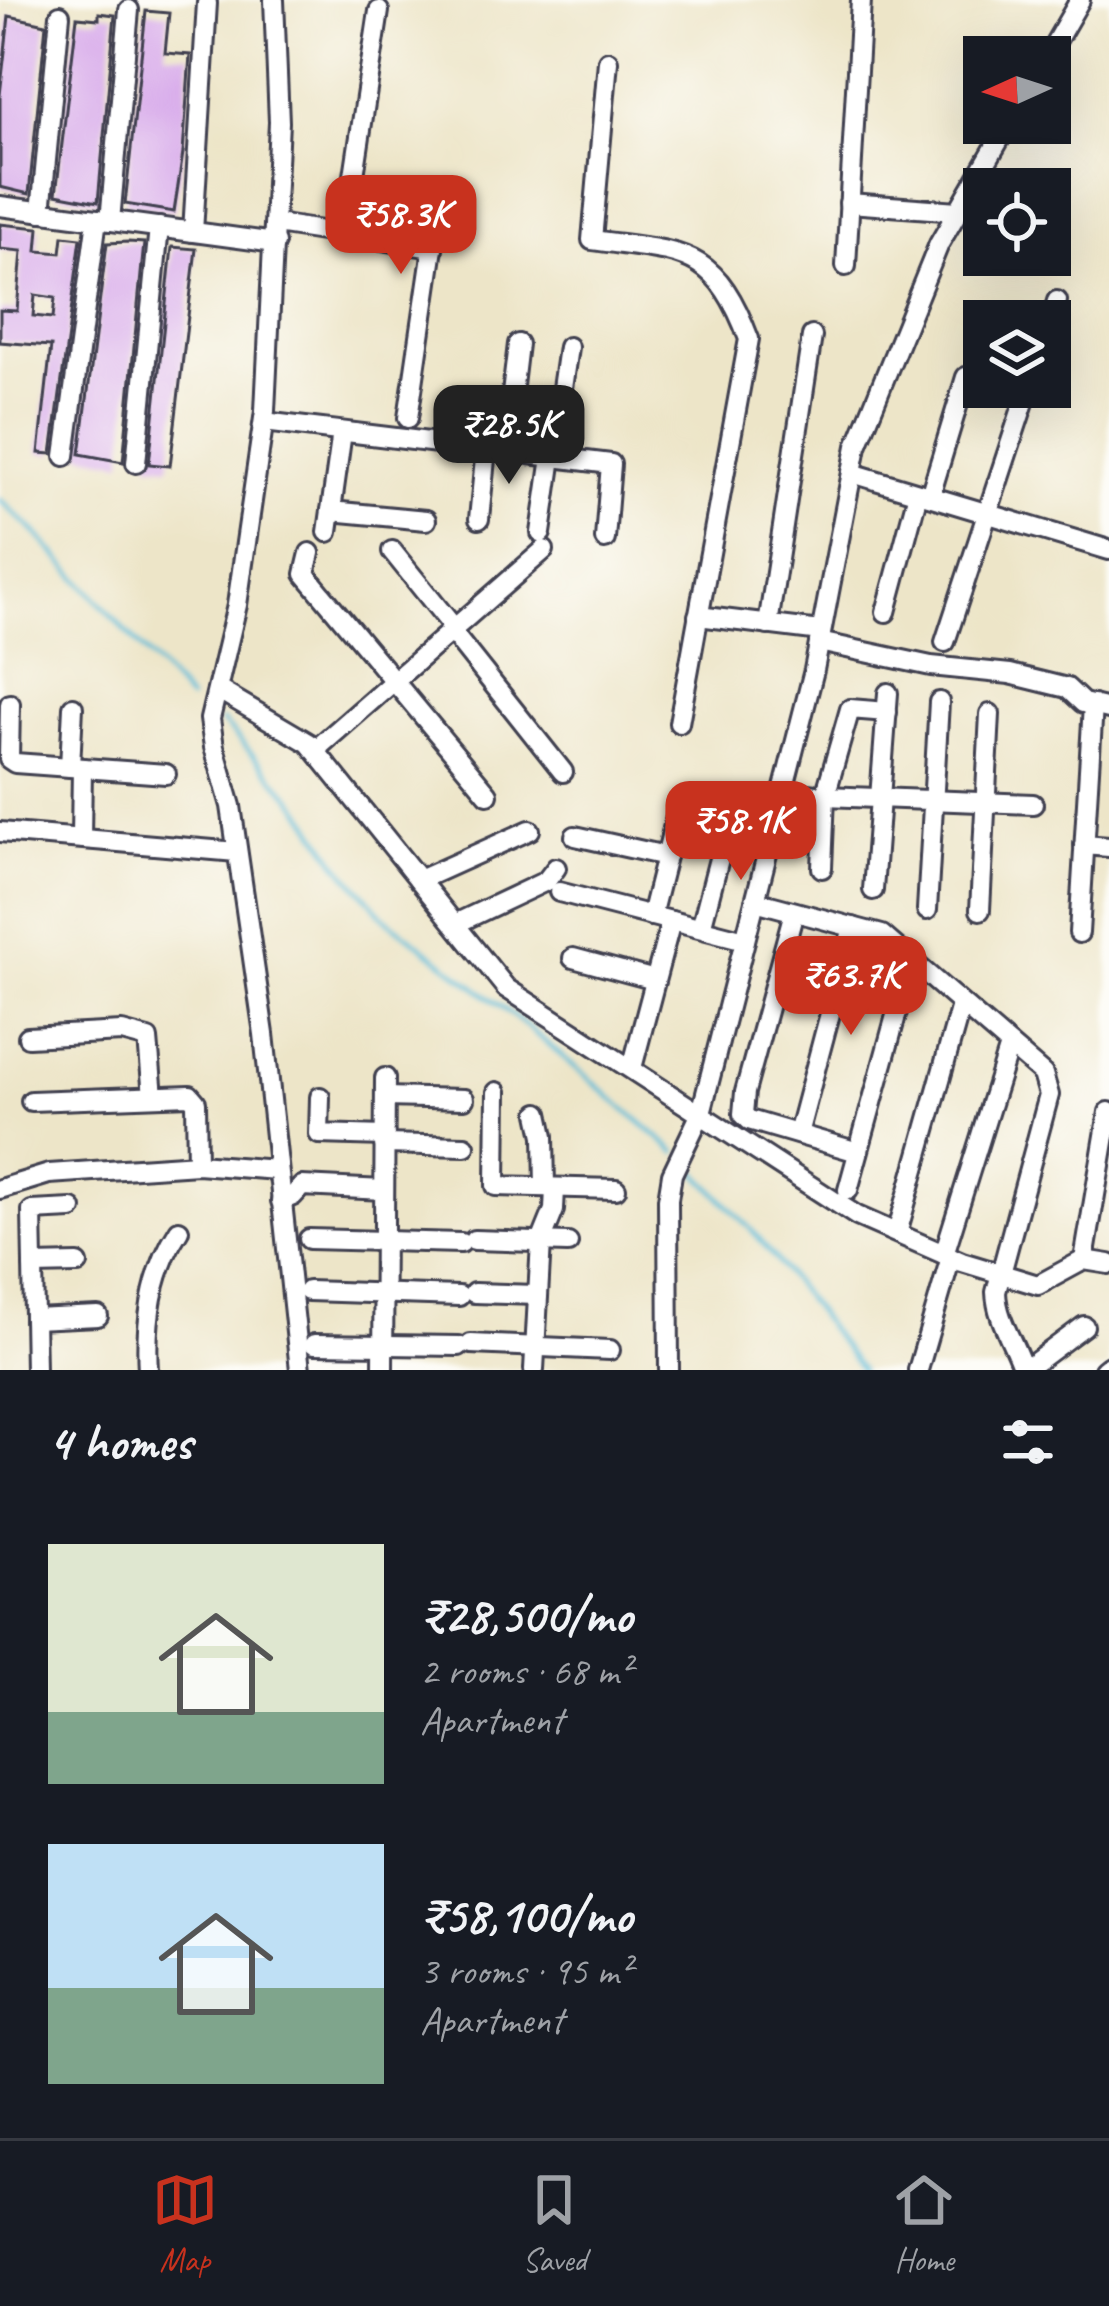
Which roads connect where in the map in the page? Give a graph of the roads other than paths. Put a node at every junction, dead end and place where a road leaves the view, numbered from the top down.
1 (274, 0) edge
2 (861, 0) edge
3 (1080, 0) edge
4 (207, 4) dead end
5 (129, 10) dead end
6 (379, 11) dead end
7 (60, 15) dead end
8 (1059, 36) edge
9 (608, 61) dead end
10 (997, 144) edge
11 (849, 203) junction
12 (0, 206) edge
13 (41, 212) junction
14 (958, 212) junction
15 (103, 220) junction
16 (160, 227) junction
17 (193, 232) junction
18 (275, 233) junction
19 (345, 235) junction
20 (846, 266) dead end
21 (812, 336) dead end
22 (518, 344) dead end
23 (568, 347) dead end
24 (963, 385) edge
25 (1022, 408) edge
26 (408, 418) dead end
27 (264, 422) junction
28 (342, 432) junction
29 (495, 451) junction
30 (65, 456) dead end
31 (553, 458) junction
32 (136, 463) dead end
33 (852, 473) junction
34 (924, 494) junction
35 (331, 511) junction
36 (988, 513) junction
37 (479, 519) dead end
38 (426, 520) dead end
39 (328, 532) dead end
40 (604, 539) dead end
41 (392, 550) dead end
42 (1109, 550) edge
43 (310, 553) dead end
44 (886, 612) dead end
45 (698, 616) junction
46 (768, 625) junction
47 (453, 629) junction
48 (820, 637) junction
49 (945, 642) dead end
50 (394, 681) junction
51 (219, 690) junction
52 (939, 702) dead end
53 (10, 704) dead end
54 (73, 706) dead end
55 (1101, 707) edge
56 (991, 714) dead end
57 (679, 723) dead end
58 (315, 750) junction
59 (76, 768) junction
60 (563, 772) dead end
61 (166, 774) dead end
62 (1088, 778) junction
63 (1109, 779) edge
64 (783, 791) junction
65 (488, 794) dead end
66 (824, 796) junction
67 (880, 796) junction
68 (934, 799) junction
69 (986, 801) junction
70 (1033, 804) dead end
71 (678, 809) dead end
72 (728, 824) dead end
73 (530, 830) dead end
74 (0, 832) edge
75 (574, 836) dead end
76 (81, 838) junction
77 (1084, 845) junction
78 (1109, 847) edge
79 (237, 852) junction
80 (667, 856) junction
81 (556, 868) dead end
82 (822, 868) dead end
83 (419, 880) junction
84 (873, 890) dead end
85 (560, 892) dead end
86 (755, 901) junction
87 (927, 910) dead end
88 (980, 910) dead end
89 (794, 912) junction
90 (661, 918) junction
91 (455, 924) junction
92 (853, 927) junction
93 (701, 928) junction
94 (1079, 933) dead end
95 (746, 940) junction
96 (573, 958) dead end
97 (911, 961) junction
98 (655, 980) junction
99 (961, 1005) junction
100 (28, 1037) dead end
101 (1009, 1046) junction
102 (632, 1068) junction
103 (497, 1092) dead end
104 (153, 1096) junction
105 (320, 1097) dead end
106 (464, 1099) dead end
107 (31, 1101) dead end
108 (1109, 1112) edge
109 (539, 1113) dead end
110 (701, 1113) junction
111 (798, 1134) junction
112 (384, 1140) junction
113 (465, 1146) dead end
114 (858, 1152) junction
115 (197, 1164) junction
116 (277, 1170) junction
117 (550, 1188) junction
118 (0, 1189) edge
119 (384, 1190) junction
120 (616, 1190) dead end
121 (848, 1190) dead end
122 (280, 1201) junction
123 (72, 1209) dead end
124 (178, 1230) dead end
125 (897, 1233) junction
126 (309, 1239) dead end
127 (384, 1241) junction
128 (541, 1242) junction
129 (568, 1243) dead end
130 (948, 1255) junction
131 (1084, 1260) junction
132 (79, 1264) dead end
133 (1109, 1264) edge
134 (33, 1265) junction
135 (999, 1273) junction
136 (308, 1291) dead end
137 (383, 1294) junction
138 (538, 1295) junction
139 (98, 1316) dead end
140 (34, 1319) junction
141 (1084, 1326) dead end
142 (314, 1344) dead end
143 (383, 1344) junction
144 (536, 1347) junction
145 (610, 1350) dead end
146 (35, 1370) edge
147 (148, 1370) edge
148 (300, 1370) edge
149 (382, 1370) edge
150 (534, 1370) edge
151 (669, 1370) edge
152 (918, 1370) edge
153 (1024, 1370) edge

1 - 18 street
2 - 11 street
3 - 8 street
4 - 17 street
5 - 15 street
6 - 19 street
7 - 13 street
9 - 45 street
10 - 14 street
11 - 14 street
11 - 20 street
12 - 13 street
13 - 15 street
14 - 33 street
15 - 16 street
15 - 30 street
16 - 17 street
16 - 32 street
17 - 18 street
18 - 19 street
18 - 27 street
19 - 26 street
21 - 46 street
22 - 29 street
23 - 31 street
24 - 34 street
25 - 36 street
27 - 28 street
27 - 51 street
28 - 29 street
28 - 35 street
29 - 31 street
29 - 37 street
31 - 40 street
31 - 47 street
33 - 34 street
33 - 48 street
34 - 36 street
34 - 44 street
35 - 38 street
35 - 39 street
36 - 42 street
36 - 49 street
41 - 47 street
43 - 50 street
45 - 46 street
45 - 57 street
46 - 48 street
47 - 50 street
47 - 60 street
48 - 55 street
48 - 64 street
50 - 58 street
50 - 65 street
51 - 58 street
51 - 79 street
52 - 68 street
53 - 59 street
54 - 59 street
55 - 62 street
56 - 69 street
58 - 83 street
59 - 61 street
59 - 76 street
62 - 63 street
62 - 77 street
64 - 66 street
64 - 86 street
66 - 67 street
66 - 67 street
66 - 82 street
67 - 68 street
67 - 84 street
68 - 69 street
68 - 87 street
69 - 70 street
69 - 88 street
71 - 80 street
72 - 93 street
73 - 83 street
74 - 76 street
75 - 80 street
76 - 79 street
77 - 78 street
77 - 94 street
79 - 116 street
80 - 90 street
81 - 91 street
83 - 91 street
85 - 90 street
86 - 89 street
86 - 95 street
89 - 92 street
89 - 111 street
90 - 93 street
90 - 98 street
91 - 102 street
92 - 97 street
92 - 111 street
93 - 95 street
95 - 110 street
96 - 98 street
97 - 99 street
97 - 114 street
98 - 102 street
99 - 101 street
99 - 125 street
100 - 104 street
101 - 130 street
101 - 135 street
102 - 110 street
103 - 117 street
104 - 107 street
104 - 115 street
105 - 112 street
106 - 112 street
108 - 131 street
109 - 117 street
110 - 125 street
110 - 151 street
111 - 114 street
112 - 113 street
112 - 119 street
114 - 121 street
115 - 116 street
115 - 118 street
116 - 122 street
117 - 120 street
117 - 128 street
119 - 122 street
119 - 127 street
122 - 148 street
123 - 134 street
124 - 147 street
125 - 130 street
126 - 127 street
127 - 128 street
127 - 137 street
128 - 129 street
128 - 138 street
130 - 135 street
130 - 152 street
131 - 133 street
131 - 135 street
132 - 134 street
134 - 140 street
135 - 153 street
136 - 137 street
137 - 138 street
137 - 143 street
138 - 144 street
139 - 140 street
140 - 146 street
141 - 153 street
142 - 143 street
143 - 144 street
143 - 149 street
144 - 145 street
144 - 150 street

